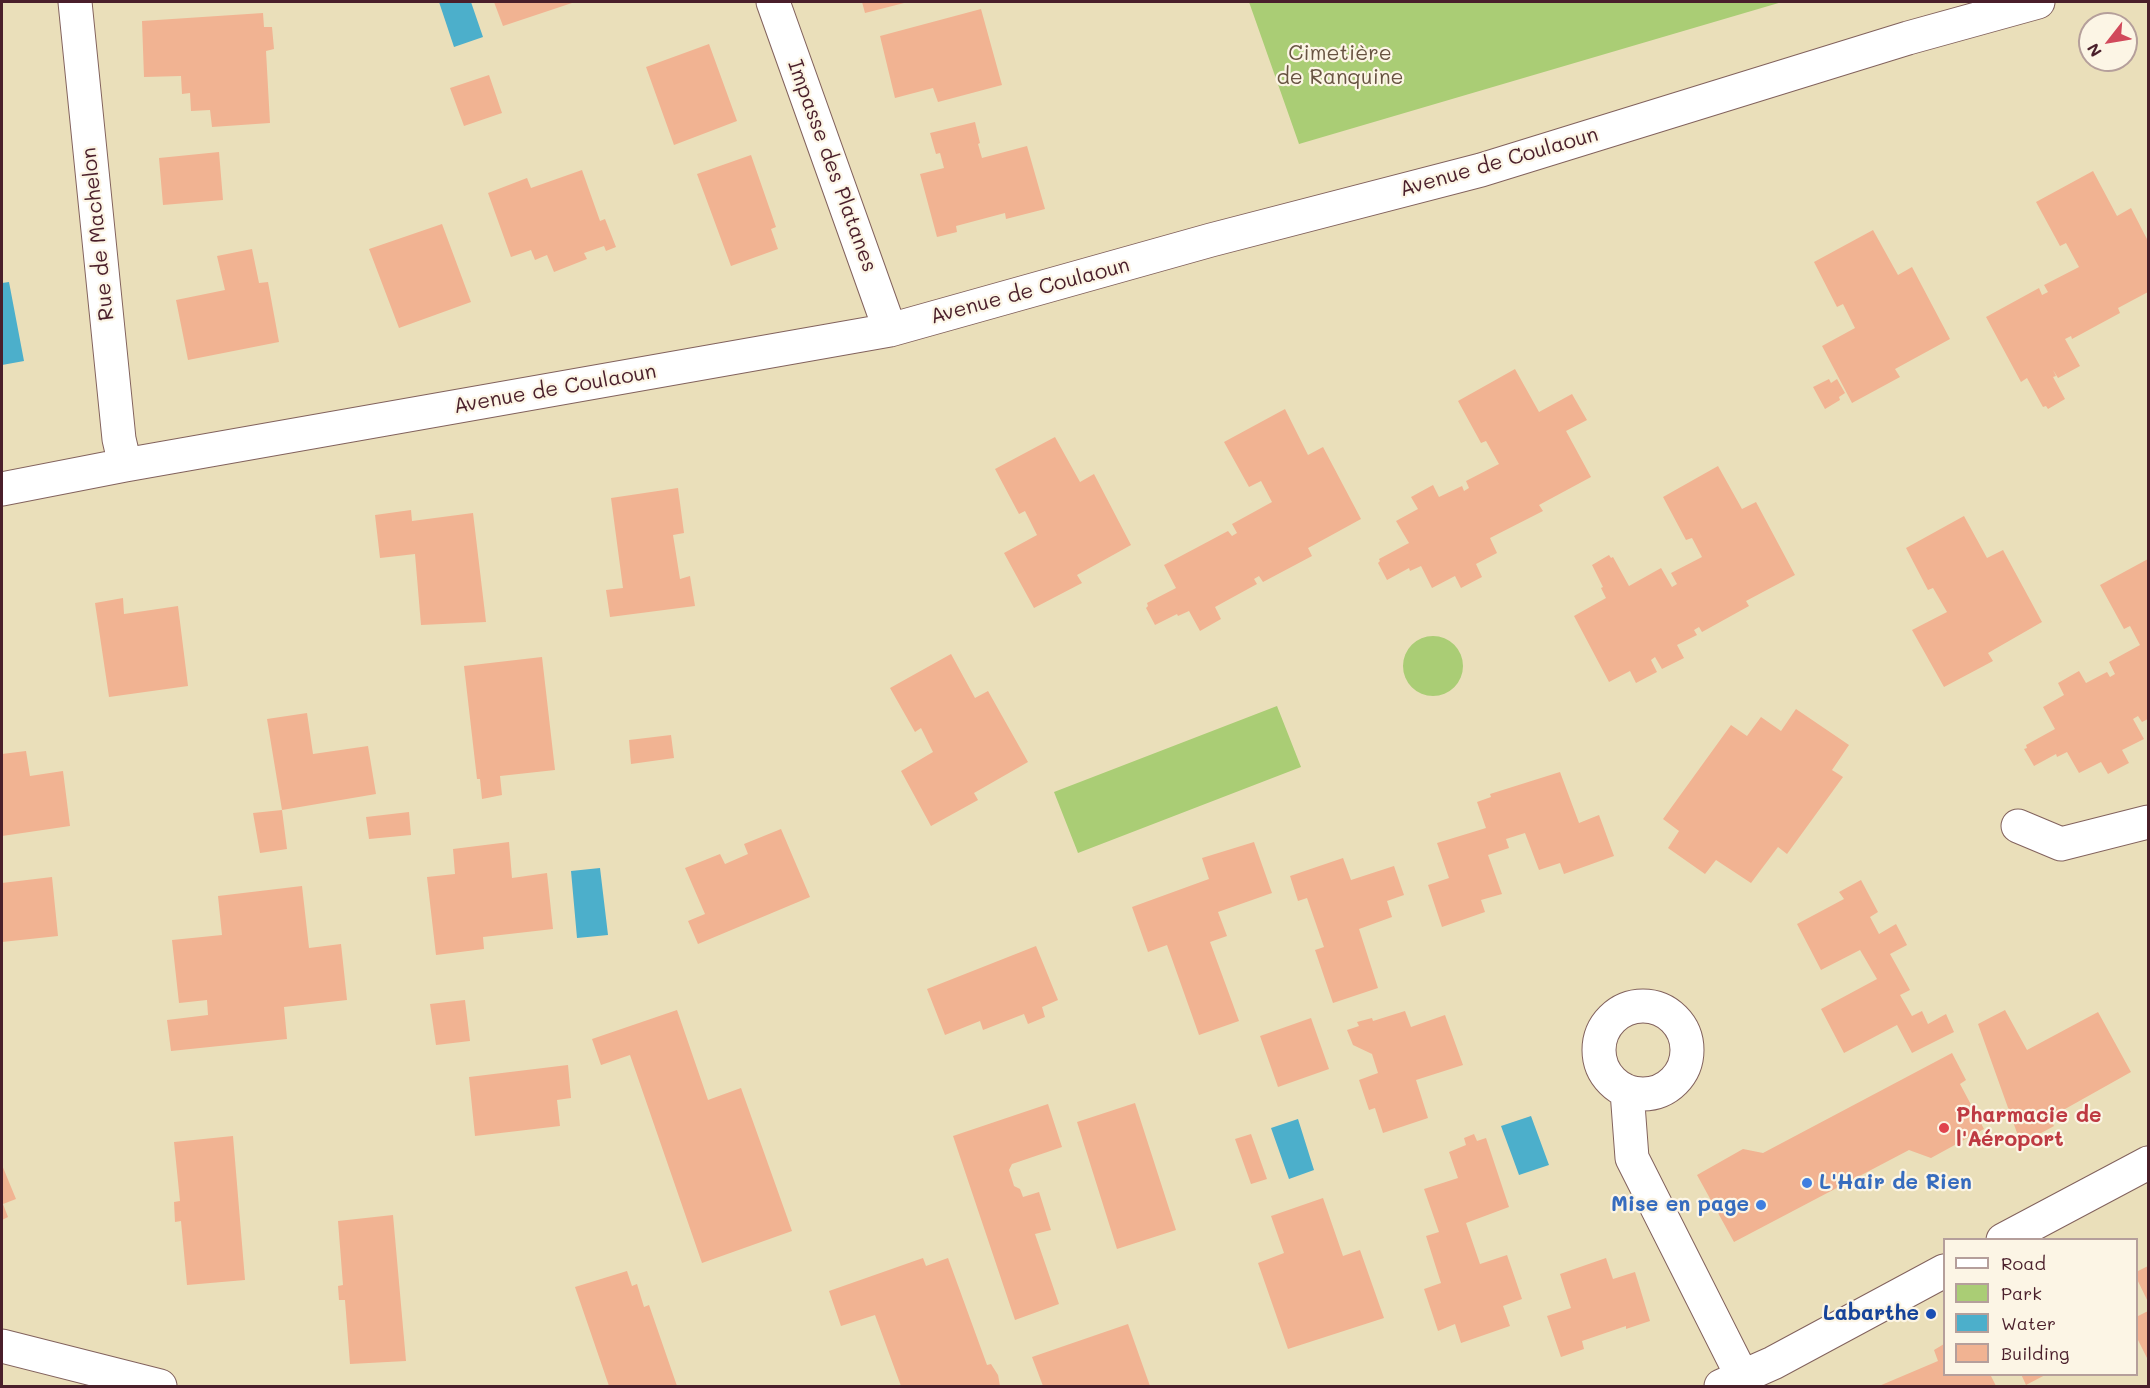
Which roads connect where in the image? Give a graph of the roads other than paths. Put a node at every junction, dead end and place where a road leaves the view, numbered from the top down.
1 (75, 2) edge
2 (773, 2) edge
3 (2037, 2) edge
4 (890, 330) junction
5 (124, 465) junction
6 (2, 489) edge
7 (2148, 822) edge
8 (2019, 826) dead end
9 (1627, 1091) dead end
10 (2148, 1162) edge
11 (2005, 1238) edge
12 (1943, 1272) edge
13 (2, 1346) edge
14 (1732, 1382) edge
15 (160, 1386) edge

1 - 5 street, Rue de Machelon
2 - 4 street, Impasse des Platanes
3 - 4 street, Avenue de Coulaoun
4 - 5 street, Avenue de Coulaoun
5 - 6 street, Avenue de Coulaoun
7 - 8 street
9 - 14 street
10 - 11 street
12 - 14 street
13 - 15 street

